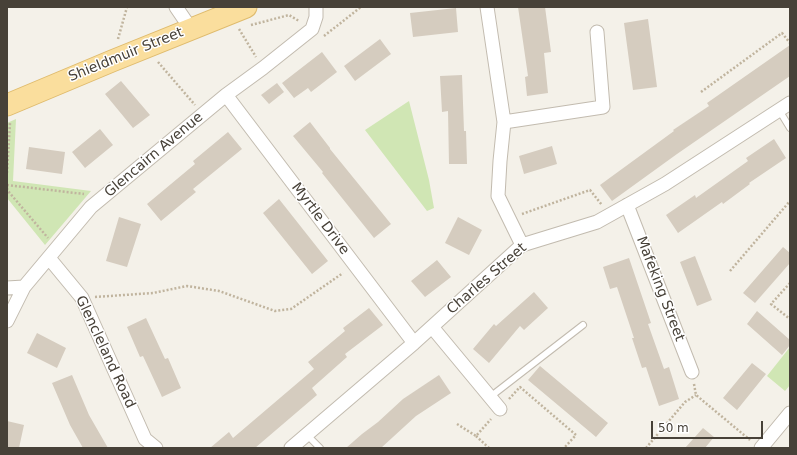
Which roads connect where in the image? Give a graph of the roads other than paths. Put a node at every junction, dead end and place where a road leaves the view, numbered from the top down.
1 (176, 7) edge
2 (246, 7) edge
3 (316, 7) edge
4 (487, 7) edge
5 (191, 29) junction
6 (597, 32) dead end
7 (226, 95) junction
8 (790, 103) edge
9 (778, 110) junction
10 (8, 114) edge
11 (504, 122) junction
12 (790, 128) edge
13 (627, 205) junction
14 (522, 245) junction
15 (53, 253) junction
16 (24, 287) junction
17 (7, 288) edge
18 (7, 321) edge
19 (583, 325) dead end
20 (432, 327) junction
21 (414, 343) junction
22 (692, 372) road end
23 (490, 397) junction
24 (500, 409) road end
25 (790, 413) edge
26 (307, 435) junction
27 (758, 446) edge
28 (156, 448) edge
29 (291, 448) edge
30 (320, 448) edge

1 - 5 street
2 - 5 main road, Shieldmuir Street
3 - 7 street, Glencairn Avenue
4 - 11 street
5 - 10 main road, Shieldmuir Street
6 - 11 street
7 - 15 street, Glencairn Avenue
7 - 21 street, Myrtle Drive
8 - 9 street, Charles Street
9 - 12 lane
9 - 13 street, Charles Street
11 - 14 street
13 - 14 street, Charles Street
13 - 22 street, Mafeking Street
14 - 20 street, Charles Street
15 - 16 street, Glencairn Avenue
15 - 28 street, Glencleland Road
16 - 17 street
16 - 18 street, Glencairn Avenue
19 - 23 lane
20 - 21 street, Charles Street
20 - 23 street
21 - 26 street, Charles Street
23 - 24 street
25 - 27 street
26 - 29 street, Charles Street
26 - 30 lane

